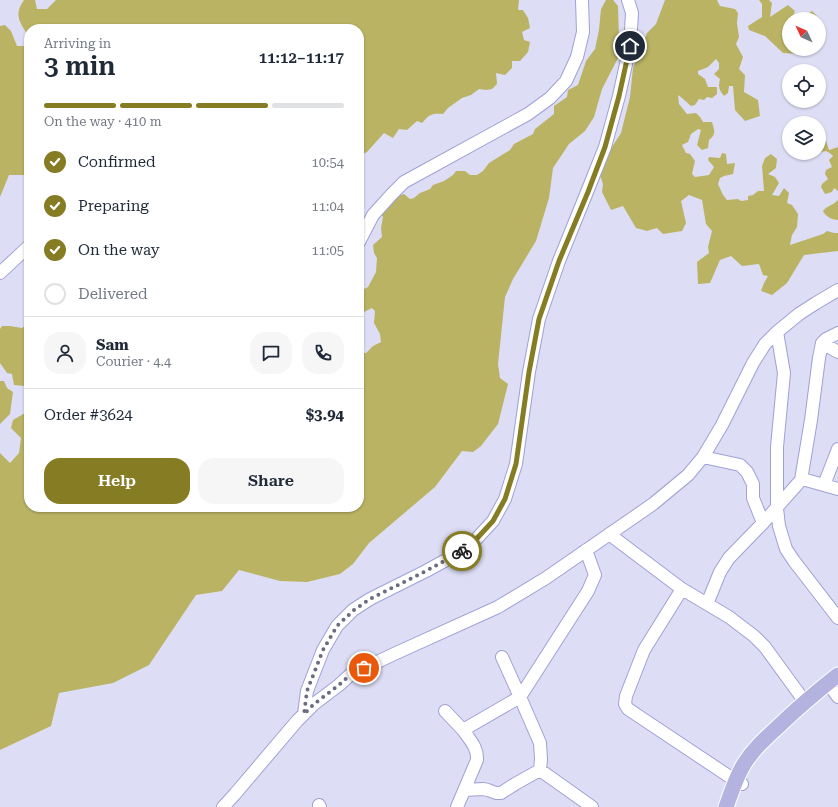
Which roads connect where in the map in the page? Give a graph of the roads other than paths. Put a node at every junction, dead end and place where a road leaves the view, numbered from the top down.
1 (582, 0) edge
2 (628, 0) edge
3 (364, 232) edge
4 (24, 250) edge
5 (0, 272) edge
6 (838, 290) edge
7 (777, 332) junction
8 (838, 334) edge
9 (822, 343) junction
10 (838, 352) edge
11 (838, 449) edge
12 (703, 457) junction
13 (801, 480) junction
14 (824, 485) junction
15 (838, 489) edge
16 (777, 508) junction
17 (763, 523) junction
18 (609, 534) junction
19 (586, 550) junction
20 (682, 589) junction
21 (707, 604) junction
22 (838, 618) edge
23 (502, 657) dead end
24 (838, 674) edge
25 (836, 690) edge
26 (520, 697) junction
27 (805, 702) junction
28 (445, 711) dead end
29 (304, 714) junction
30 (463, 730) junction
31 (540, 770) junction
32 (739, 782) junction
33 (465, 790) junction
34 (223, 807) edge
35 (457, 807) edge
36 (592, 807) edge
37 (726, 807) edge
38 (734, 807) edge

1 - 3 street
2 - 29 street
4 - 5 street
6 - 7 street
7 - 12 street
7 - 16 street
8 - 9 street
9 - 10 street
9 - 13 street
11 - 14 street
12 - 17 street
12 - 18 street
13 - 14 street
13 - 16 street
14 - 15 street
16 - 17 street
16 - 22 street
17 - 21 street
18 - 19 street
18 - 20 street
19 - 26 street
19 - 29 street
20 - 21 street
20 - 32 street
21 - 27 street
23 - 26 street
24 - 27 main road
25 - 32 main road
26 - 30 street
26 - 31 street
27 - 32 main road
28 - 30 street
29 - 34 street
30 - 33 street
31 - 33 street
31 - 36 street
32 - 37 main road
32 - 38 main road
33 - 35 street

